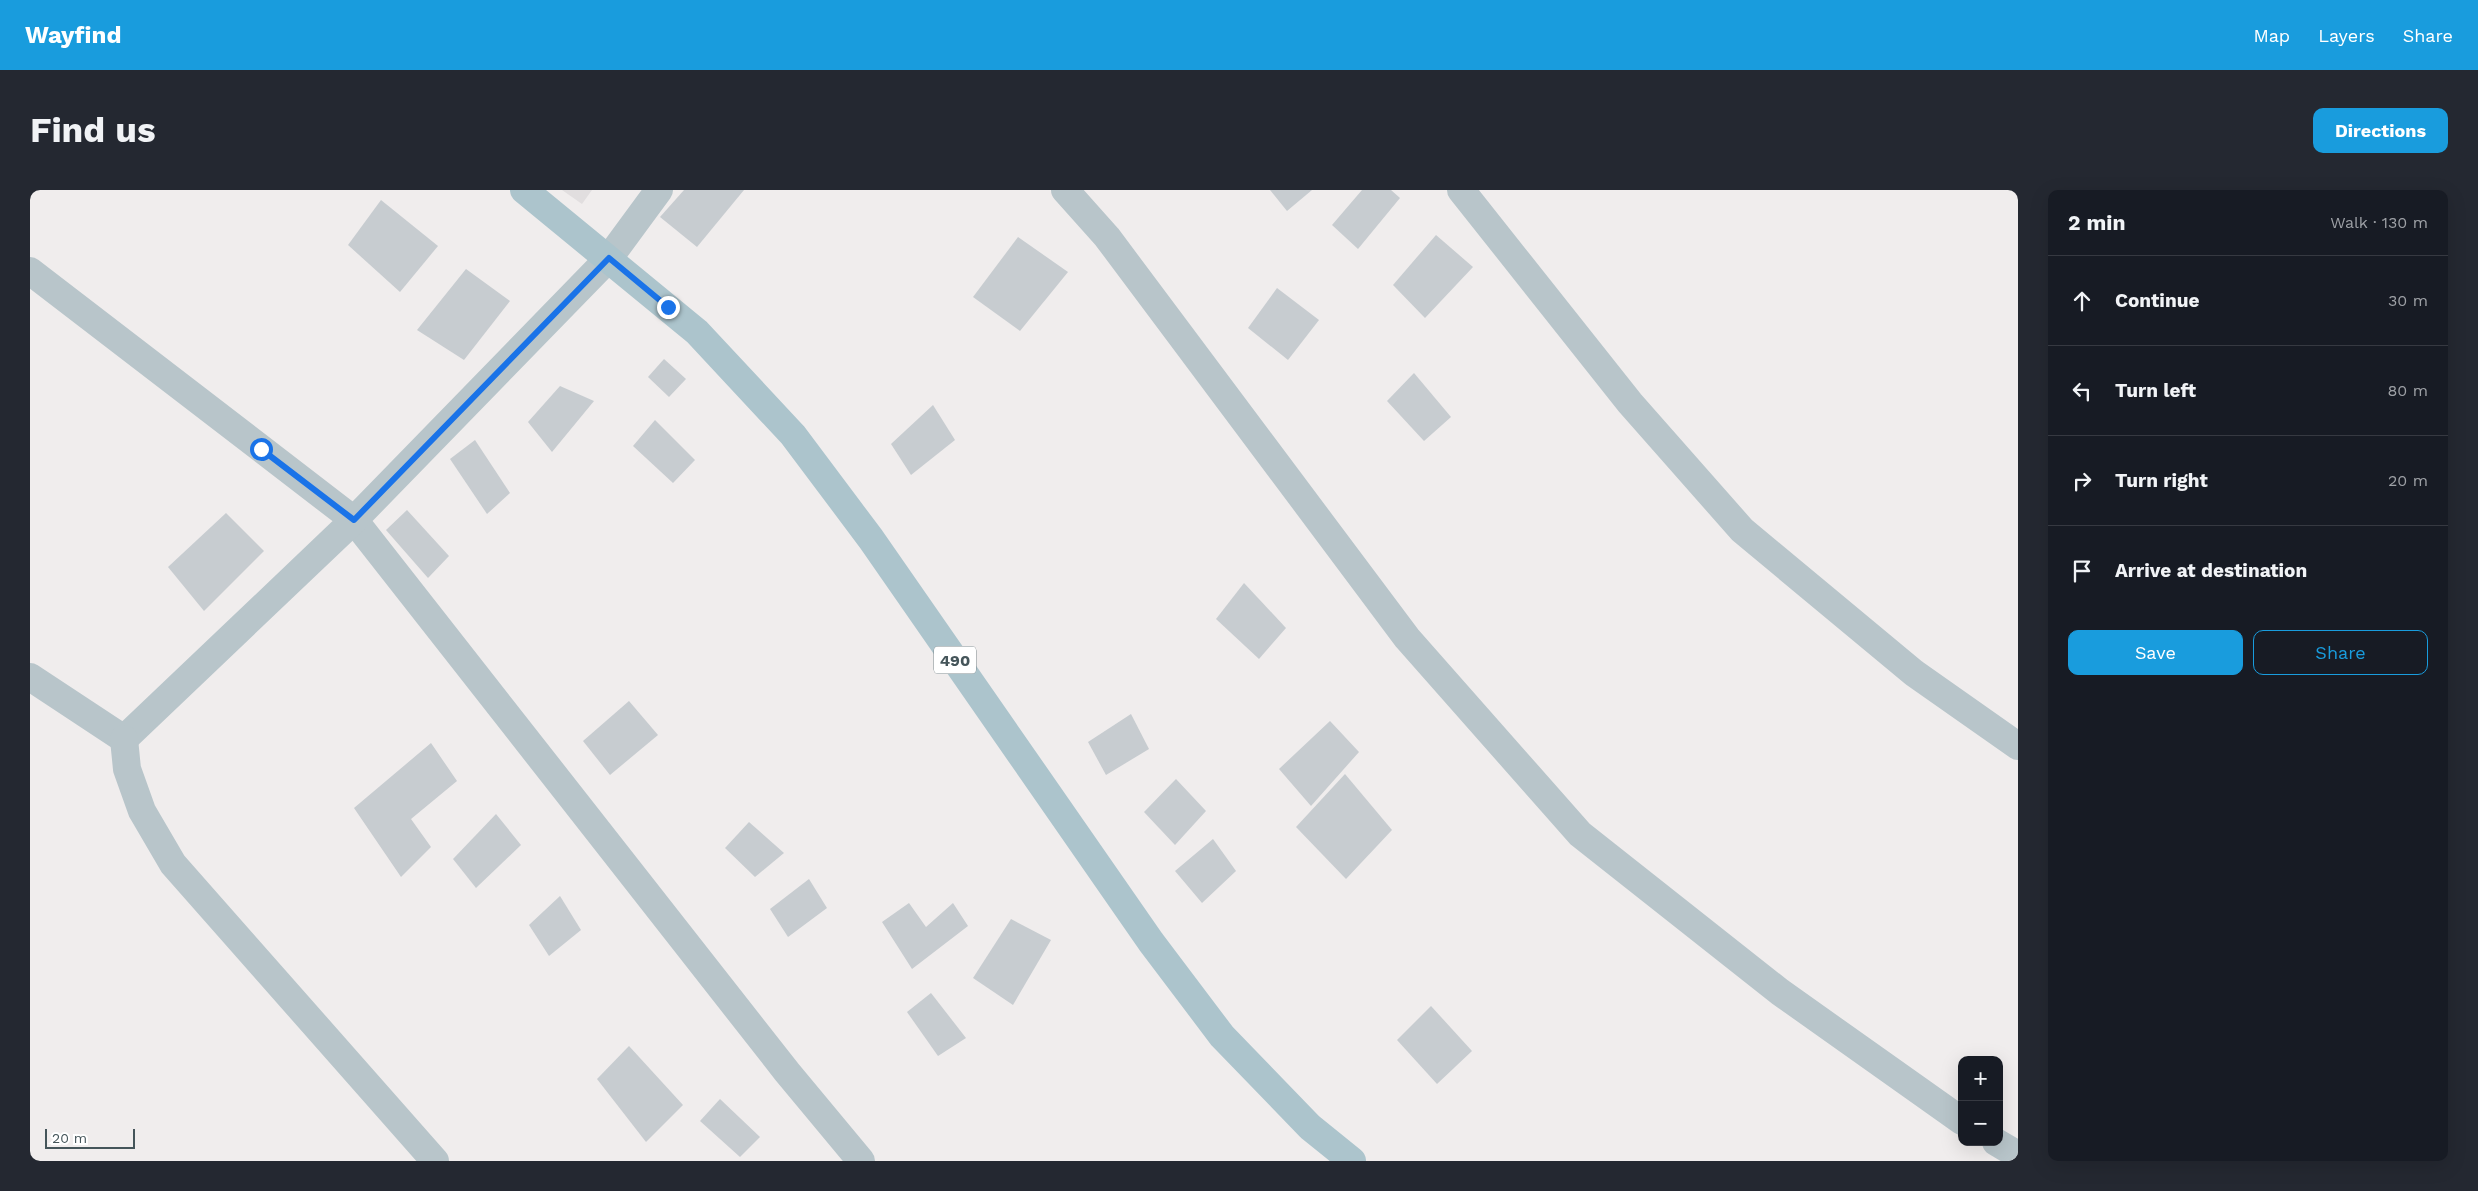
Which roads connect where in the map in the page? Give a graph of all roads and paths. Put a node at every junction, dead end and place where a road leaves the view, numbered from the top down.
1 (524, 190) edge
2 (659, 190) edge
3 (1065, 190) edge
4 (1461, 190) edge
5 (609, 258) junction
6 (30, 271) edge
7 (354, 520) junction
8 (30, 678) edge
9 (124, 739) junction
10 (2018, 746) edge
11 (1958, 1117) edge
12 (2003, 1146) edge
13 (2018, 1155) edge
14 (435, 1161) edge
15 (861, 1161) edge
16 (1352, 1161) edge

1 - 5 main road, 490
2 - 5 street
3 - 11 street
4 - 10 street
5 - 7 street
5 - 16 main road, 490
6 - 7 street
7 - 9 street
7 - 15 street
8 - 9 street
9 - 14 street
12 - 13 street

